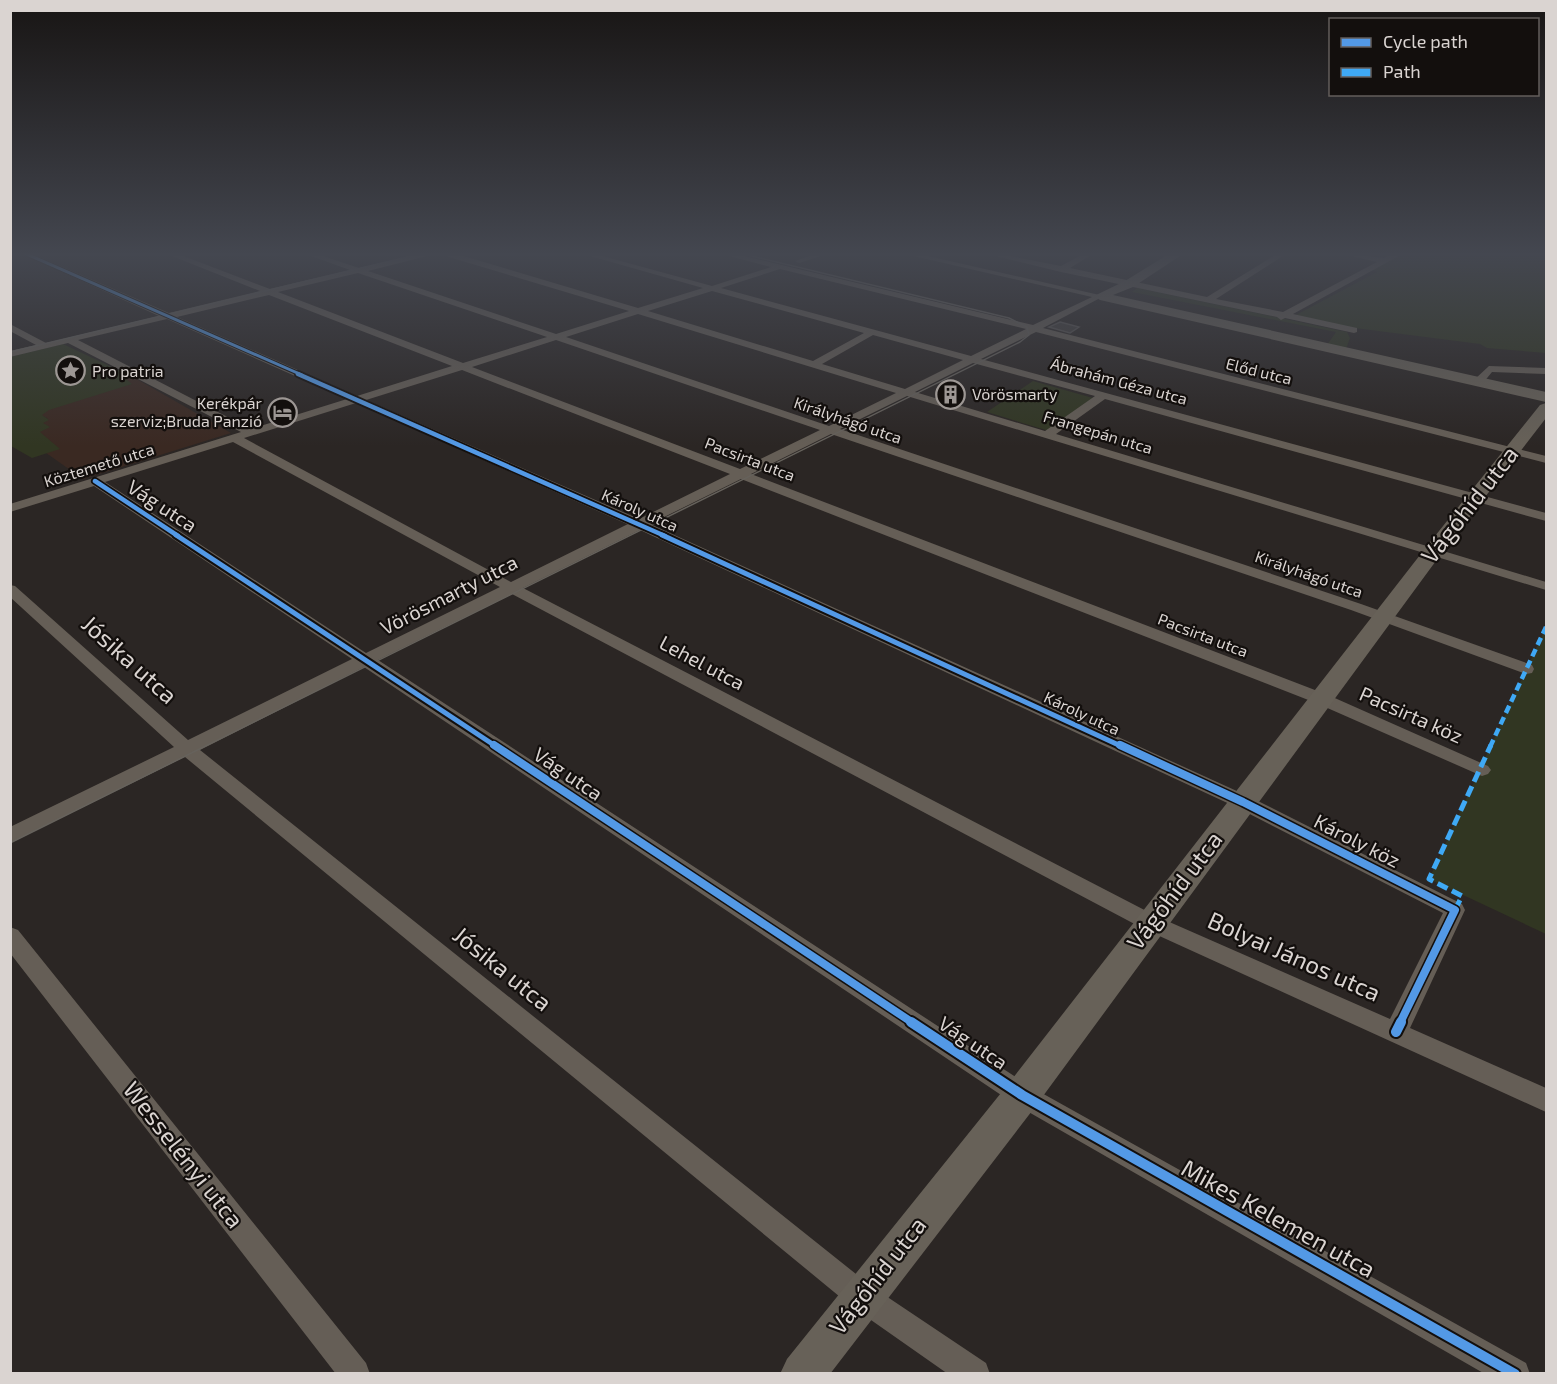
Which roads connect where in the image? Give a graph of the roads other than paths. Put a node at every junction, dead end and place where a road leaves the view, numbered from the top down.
1 (166, 317) joint
2 (332, 317) edge
3 (492, 317) edge
4 (620, 317) edge
5 (656, 317) edge
6 (817, 317) edge
7 (987, 317) edge
8 (1057, 317) edge
9 (1192, 317) edge
10 (1281, 317) edge
11 (10, 327) edge
12 (1033, 328) junction
13 (1354, 330) dead end
14 (874, 332) junction
15 (553, 338) junction
16 (70, 340) junction
17 (45, 346) junction
18 (10, 354) edge
19 (972, 358) junction
20 (815, 364) junction
21 (462, 367) junction
22 (1546, 371) edge
23 (1479, 381) junction
24 (905, 391) junction
25 (1105, 394) junction
26 (1546, 396) edge
27 (357, 400) junction
28 (1546, 408) edge
29 (826, 430) junction
30 (1048, 434) junction
31 (243, 436) junction
32 (1513, 451) junction
33 (1546, 459) edge
34 (741, 473) junction
35 (95, 482) junction
36 (1476, 497) junction
37 (10, 508) edge
38 (1546, 517) edge
39 (639, 524) junction
40 (1434, 550) junction
41 (1546, 586) edge
42 (512, 587) junction
43 (10, 589) edge
44 (1383, 617) junction
45 (367, 660) junction
46 (1526, 669) dead end
47 (1322, 699) junction
48 (187, 749) junction
49 (1482, 770) dead end
50 (1243, 802) junction
51 (10, 836) edge
52 (1151, 923) junction
53 (10, 936) edge
54 (1396, 1032) junction
55 (1022, 1095) junction
56 (1546, 1100) edge
57 (861, 1296) junction
58 (355, 1374) edge
59 (802, 1374) edge
60 (975, 1374) edge
61 (1515, 1374) edge

1 - 16 street
1 - 27 street, Károly utca
2 - 21 street, Pacsirta utca
3 - 15 street, Királyhágó utca
4 - 15 street, Köztemető utca
5 - 20 street, Frangepán utca
6 - 14 street, Ábrahám Géza utca
7 - 12 street, Előd utca
8 - 12 street
9 - 23 street
10 - 13 street
11 - 17 street
12 - 19 street
12 - 32 street, Előd utca
14 - 19 street, Ábrahám Géza utca
14 - 20 street
15 - 21 street, Köztemető utca
15 - 29 street, Királyhágó utca
16 - 17 street
16 - 31 street, Lehel utca
17 - 18 street
19 - 24 street, Vörösmarty utca
19 - 25 street, Ábrahám Géza utca
20 - 24 street, Frangepán utca
21 - 27 street, Köztemető utca
21 - 34 street, Pacsirta utca
22 - 23 street
23 - 26 street
24 - 29 street, Vörösmarty utca
24 - 30 street, Frangepán utca
25 - 30 street
25 - 36 street, Ábrahám Géza utca
27 - 31 street, Köztemető utca
27 - 39 street, Károly utca
28 - 32 street, Vágóhíd utca
29 - 34 street, Vörösmarty utca
29 - 44 street, Királyhágó utca
30 - 40 street, Frangepán utca
31 - 35 street, Köztemető utca
31 - 42 street, Lehel utca
32 - 33 street, Előd utca
32 - 36 street, Vágóhíd utca
34 - 39 street, Vörösmarty utca
34 - 47 street, Pacsirta utca
35 - 37 street, Köztemető utca
35 - 45 street, Vág utca
36 - 38 street, Ábrahám Géza utca
36 - 40 street, Vágóhíd utca
39 - 42 street, Vörösmarty utca
39 - 50 street, Károly utca
40 - 41 street, Frangepán utca
40 - 44 street, Vágóhíd utca
42 - 45 street, Vörösmarty utca
42 - 52 street, Lehel utca
43 - 48 street, Jósika utca
44 - 46 street, Királyhágó utca
44 - 47 street, Vágóhíd utca
45 - 48 street, Vörösmarty utca
45 - 55 street, Vág utca
47 - 49 street, Pacsirta köz
47 - 50 street, Vágóhíd utca
48 - 51 street, Vörösmarty utca
48 - 57 street, Jósika utca
50 - 52 street, Vágóhíd utca
50 - 54 street, Károly köz
52 - 54 street, Bolyai János utca
52 - 55 street, Vágóhíd utca
53 - 58 street, Wesselényi utca
54 - 56 street, Bolyai János utca
55 - 57 street, Vágóhíd utca
55 - 61 street, Mikes Kelemen utca
57 - 59 street, Vágóhíd utca
57 - 60 street, Jósika utca

